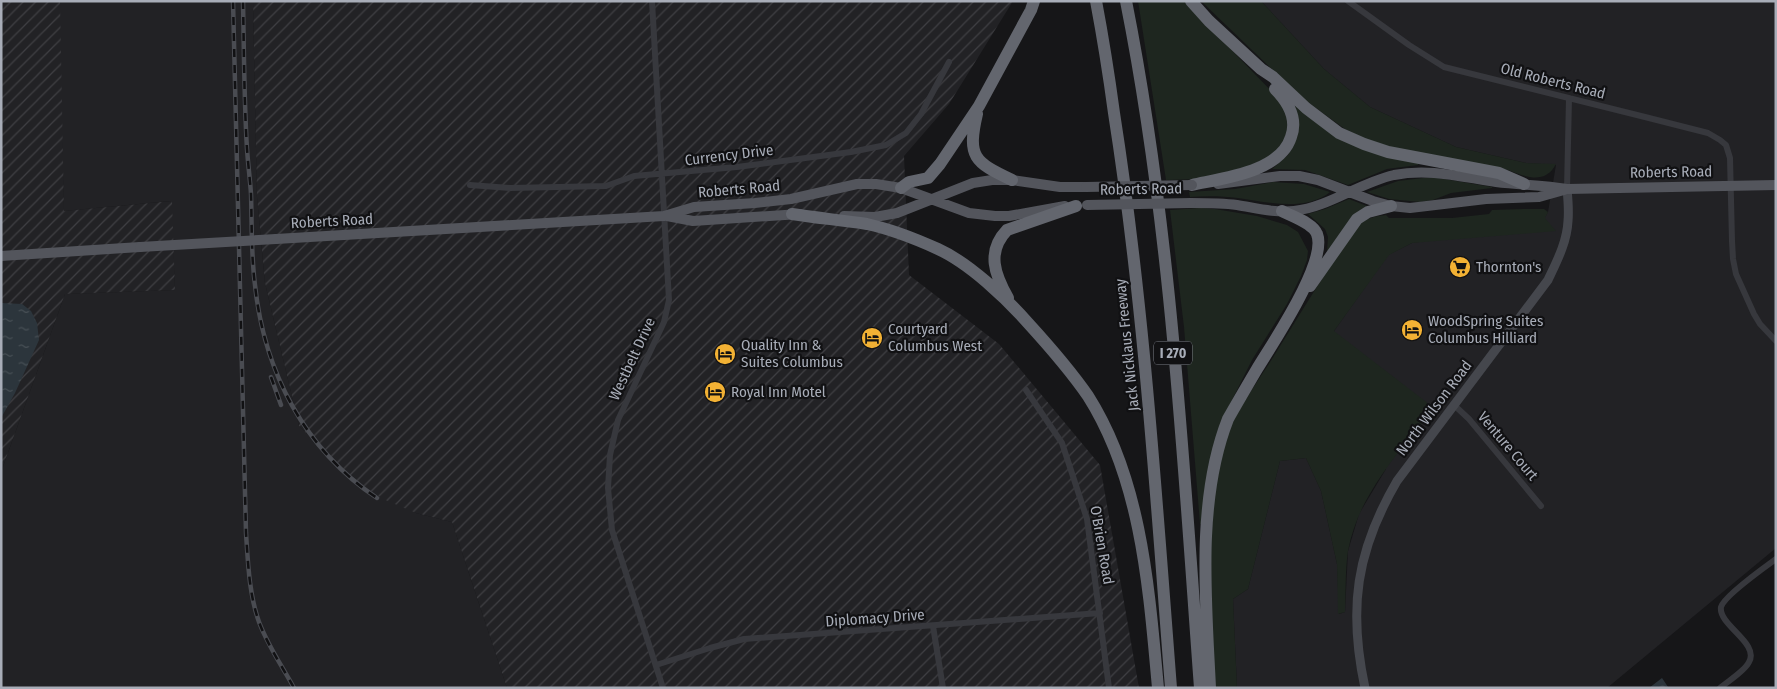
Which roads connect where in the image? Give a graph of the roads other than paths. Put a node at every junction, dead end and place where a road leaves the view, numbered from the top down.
1 (652, 1) edge
2 (1034, 1) edge
3 (1096, 1) edge
4 (1126, 1) edge
5 (1192, 1) edge
6 (1348, 1) edge
7 (949, 62) dead end
8 (1261, 69) junction
9 (1568, 98) junction
10 (979, 106) junction
11 (662, 174) junction
12 (1012, 180) junction
13 (1524, 184) junction
14 (470, 185) dead end
15 (1776, 185) edge
16 (1192, 186) junction
17 (1731, 186) junction
18 (901, 188) junction
19 (1568, 189) junction
20 (1350, 192) junction
21 (932, 199) junction
22 (1081, 205) junction
23 (1391, 206) junction
24 (1282, 211) junction
25 (792, 214) junction
26 (664, 216) junction
27 (1, 256) edge
28 (1011, 304) junction
29 (1295, 306) junction
30 (1776, 341) edge
31 (1026, 390) dead end
32 (1454, 405) junction
33 (1541, 506) dead end
34 (1776, 559) edge
35 (1100, 613) junction
36 (933, 626) junction
37 (656, 666) junction
38 (663, 688) edge
39 (943, 688) edge
40 (1109, 688) edge
41 (1158, 688) edge
42 (1171, 688) edge
43 (1200, 688) edge
44 (1210, 688) edge
45 (1365, 688) edge
46 (1720, 688) edge

1 - 11 street, Westbelt Drive
2 - 10 highway
3 - 42 highway, Jack Nicklaus Freeway / I 270
4 - 43 highway, I 270
5 - 8 highway
6 - 9 street, Old Roberts Road
7 - 11 street, Currency Drive
8 - 13 highway
8 - 16 highway
9 - 17 street, Old Roberts Road
9 - 19 street, North Wilson Road
10 - 12 highway
10 - 18 highway
11 - 14 street, Currency Drive
11 - 26 street, Westbelt Drive
12 - 16 main road, Roberts Road, bridge
12 - 21 main road, Roberts Road
13 - 19 main road, Roberts Road
13 - 20 main road, Roberts Road
15 - 17 main road, Roberts Road
16 - 20 main road, Roberts Road
17 - 19 main road, Roberts Road
17 - 30 street, Old Roberts Road
18 - 21 main road, Roberts Road
18 - 26 main road, Roberts Road
19 - 23 main road, Roberts Road
19 - 32 main road, North Wilson Road
20 - 23 main road, Roberts Road
20 - 24 main road, Roberts Road
21 - 22 main road, Roberts Road
21 - 25 main road, Roberts Road
22 - 24 main road, Roberts Road, bridge
22 - 28 highway
23 - 29 highway
24 - 29 highway
25 - 26 main road, Roberts Road
25 - 28 highway
26 - 27 main road, Roberts Road, bridge
26 - 37 street, Westbelt Drive
28 - 41 highway
29 - 44 highway
31 - 35 street, O'Brien Road
32 - 33 street, Venture Court
32 - 45 main road, North Wilson Road
34 - 46 street
35 - 36 street, Diplomacy Drive
35 - 40 street, O'Brien Road
36 - 37 street, Diplomacy Drive
36 - 39 street
37 - 38 street, Westbelt Drive

